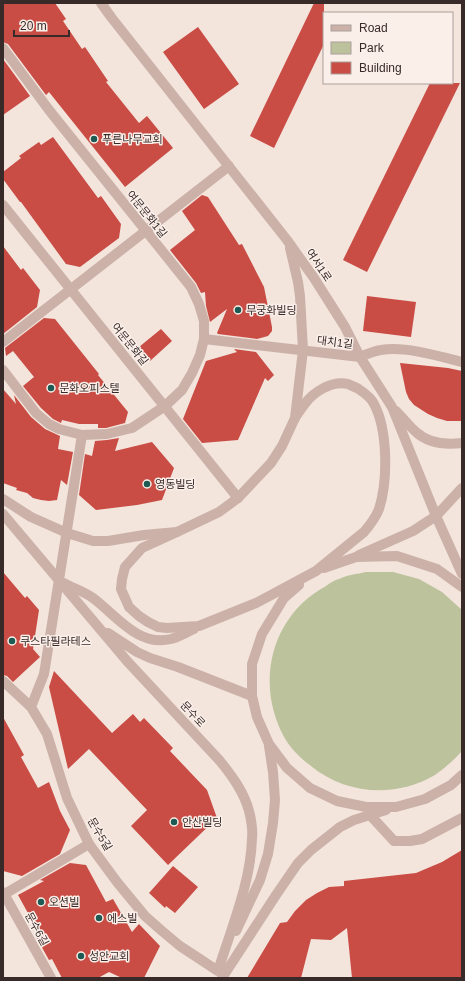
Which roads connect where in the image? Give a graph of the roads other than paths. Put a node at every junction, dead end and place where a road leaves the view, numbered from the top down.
1 (101, 3) edge
2 (3, 48) edge
3 (229, 166) junction
4 (3, 205) edge
5 (146, 231) junction
6 (287, 240) junction
7 (71, 290) junction
8 (204, 339) junction
9 (3, 342) edge
10 (303, 350) junction
11 (360, 357) junction
12 (462, 362) edge
13 (3, 370) edge
14 (165, 406) junction
15 (392, 407) junction
16 (295, 418) junction
17 (82, 435) junction
18 (462, 443) edge
19 (462, 488) edge
20 (238, 498) junction
21 (3, 500) edge
22 (3, 514) edge
23 (436, 516) junction
24 (177, 532) junction
25 (67, 533) junction
26 (356, 557) junction
27 (316, 571) junction
28 (462, 574) edge
29 (60, 581) junction
30 (462, 587) edge
31 (199, 626) junction
32 (100, 628) junction
33 (3, 681) edge
34 (252, 696) junction
35 (31, 707) junction
36 (269, 744) junction
37 (462, 775) edge
38 (462, 781) edge
39 (451, 785) junction
40 (396, 807) junction
41 (370, 815) junction
42 (462, 818) edge
43 (89, 844) junction
44 (3, 894) edge
45 (222, 976) edge
46 (51, 978) edge

1 - 3 street, 여서1로
2 - 5 street, 여문문화1길
3 - 5 street
3 - 6 street, 여서1로
4 - 7 street, 여문문화길
5 - 7 street
5 - 8 street, 여문문화1길
6 - 10 street
6 - 11 street, 여서1로
7 - 9 street
7 - 14 street, 여문문화길
8 - 10 street, 대치1길
8 - 14 street, 여문문화1길
10 - 11 street, 대치1길
10 - 16 street
11 - 12 street, 대치1길
11 - 15 street, 여서1로
13 - 17 street, 여문문화1길
14 - 17 street, 여문문화1길
14 - 20 street, 여문문화길
15 - 18 street
15 - 23 street, 여서1로
16 - 20 street
16 - 27 street
17 - 25 street
19 - 23 street
20 - 24 street
21 - 25 street
22 - 29 street, 문수로
23 - 26 street
23 - 28 street, 여서1로
24 - 25 street
24 - 31 street
25 - 29 street
26 - 27 street
26 - 30 street
27 - 31 street
27 - 34 street
29 - 31 street
29 - 32 street, 문수로
29 - 35 street
32 - 34 street
32 - 45 street, 문수로
33 - 35 street, 문수5길
34 - 36 street
35 - 43 street, 문수5길
36 - 40 street
36 - 45 street
37 - 39 street
38 - 39 street
39 - 40 street
40 - 41 street
41 - 42 street
41 - 45 street
43 - 44 street
43 - 45 street, 문수5길
44 - 46 street, 문수6길

